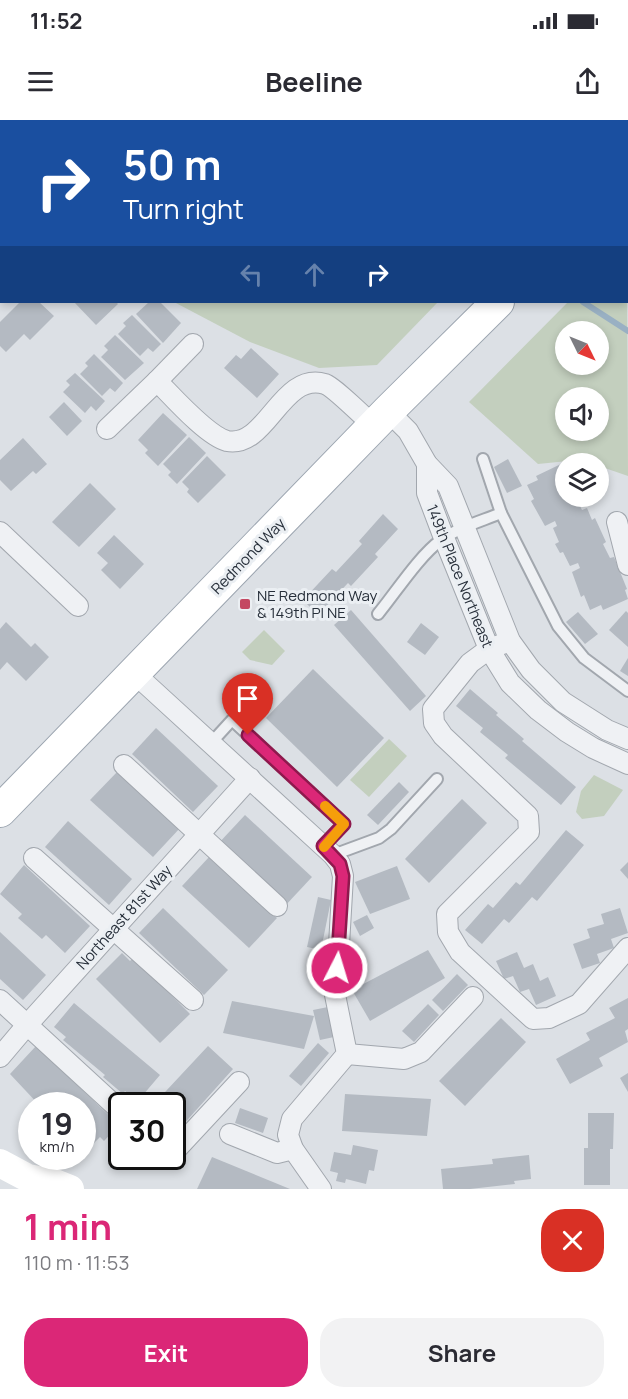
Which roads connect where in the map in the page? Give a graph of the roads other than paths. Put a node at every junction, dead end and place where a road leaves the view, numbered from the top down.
1 (497, 303) edge
2 (193, 344) dead end
3 (157, 381) junction
4 (381, 419) junction
5 (107, 429) dead end
6 (483, 459) dead end
7 (427, 464) junction
8 (501, 513) junction
9 (617, 522) dead end
10 (466, 527) junction
11 (0, 532) edge
12 (444, 538) junction
13 (628, 565) edge
14 (78, 606) dead end
15 (378, 615) dead end
16 (510, 640) junction
17 (489, 649) junction
18 (134, 673) junction
19 (628, 691) edge
20 (628, 739) edge
21 (211, 743) junction
22 (628, 764) edge
23 (124, 765) dead end
24 (250, 778) junction
25 (437, 779) dead end
26 (0, 812) edge
27 (199, 834) junction
28 (328, 850) junction
29 (34, 858) dead end
30 (277, 906) dead end
31 (113, 929) junction
32 (628, 948) edge
33 (473, 997) dead end
34 (0, 1000) edge
35 (193, 1000) dead end
36 (27, 1024) junction
37 (347, 1054) junction
38 (0, 1057) edge
39 (239, 1082) dead end
40 (108, 1099) edge
41 (230, 1134) dead end
42 (186, 1139) edge
43 (0, 1145) edge
44 (292, 1149) junction
45 (0, 1163) edge
46 (62, 1186) edge
47 (321, 1189) edge

1 - 4 main road, Redmond Way
2 - 3 street
3 - 4 street, 149th Place Northeast
3 - 5 street
4 - 7 street, 149th Place Northeast
4 - 18 main road, Redmond Way
6 - 8 lane
7 - 10 street, 149th Place Northeast
7 - 12 street, 149th Place Northeast
8 - 10 lane
8 - 19 lane
9 - 13 street
10 - 12 lane
10 - 16 street, 149th Place Northeast
11 - 14 street
12 - 15 lane
12 - 17 street, 149th Place Northeast
16 - 17 street
16 - 20 street, 149th Place Northeast
17 - 22 street, 149th Place Northeast
17 - 32 street
18 - 21 street
18 - 26 main road, Redmond Way
21 - 24 street
21 - 28 lane
23 - 27 street
24 - 27 street, Northeast 81st Way
24 - 28 street
25 - 28 lane
27 - 30 street
27 - 31 street, Northeast 81st Way
28 - 37 street
29 - 31 street
31 - 35 street
31 - 36 street, Northeast 81st Way
33 - 37 street
34 - 36 street
36 - 38 street, Northeast 81st Way
36 - 40 street
37 - 44 street
39 - 42 street
41 - 44 street
43 - 46 street
44 - 47 street
45 - 46 street

